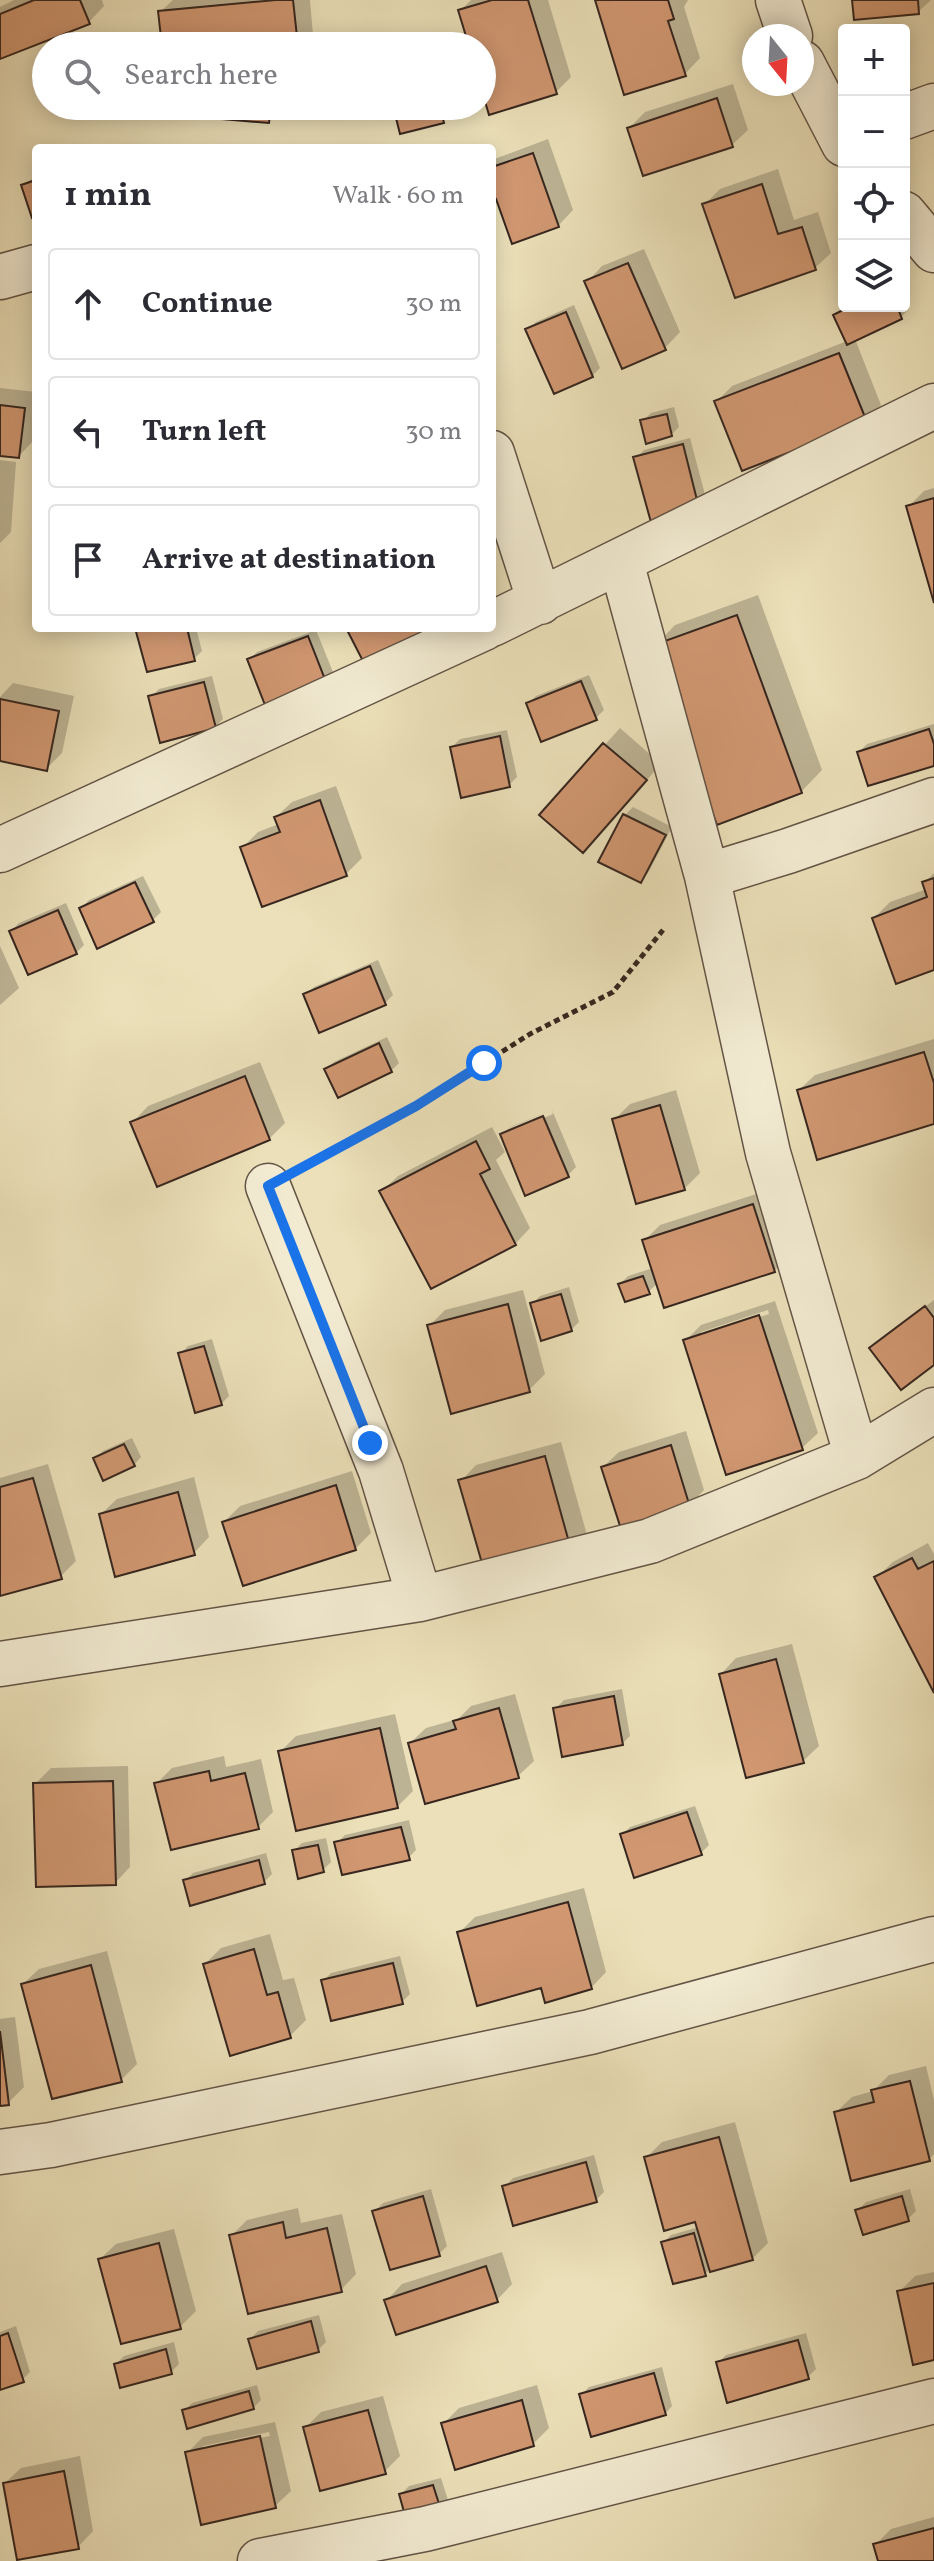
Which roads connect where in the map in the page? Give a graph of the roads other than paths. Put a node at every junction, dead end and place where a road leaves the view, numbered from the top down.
1 (778, 0) edge
2 (786, 24) edge
3 (814, 86) edge
4 (934, 106) edge
5 (910, 115) edge
6 (838, 132) edge
7 (910, 221) edge
8 (934, 250) edge
9 (32, 268) edge
10 (0, 277) edge
11 (934, 406) edge
12 (496, 465) edge
13 (621, 562) junction
14 (540, 602) junction
15 (496, 622) edge
16 (475, 632) edge
17 (934, 800) edge
18 (0, 850) edge
19 (707, 876) junction
20 (268, 1186) road end
21 (934, 1410) edge
22 (857, 1457) junction
23 (420, 1599) junction
24 (0, 1664) edge
25 (934, 1939) edge
26 (0, 2152) edge
27 (934, 2401) edge
28 (260, 2561) edge

1 - 2 street
3 - 6 street
4 - 5 street
7 - 8 street
9 - 10 street
11 - 13 street
12 - 14 street
13 - 14 street
13 - 19 street
14 - 15 street
16 - 18 street
17 - 19 street
19 - 22 street
20 - 23 street
21 - 22 street
22 - 23 street
23 - 24 street
25 - 26 street
27 - 28 street

